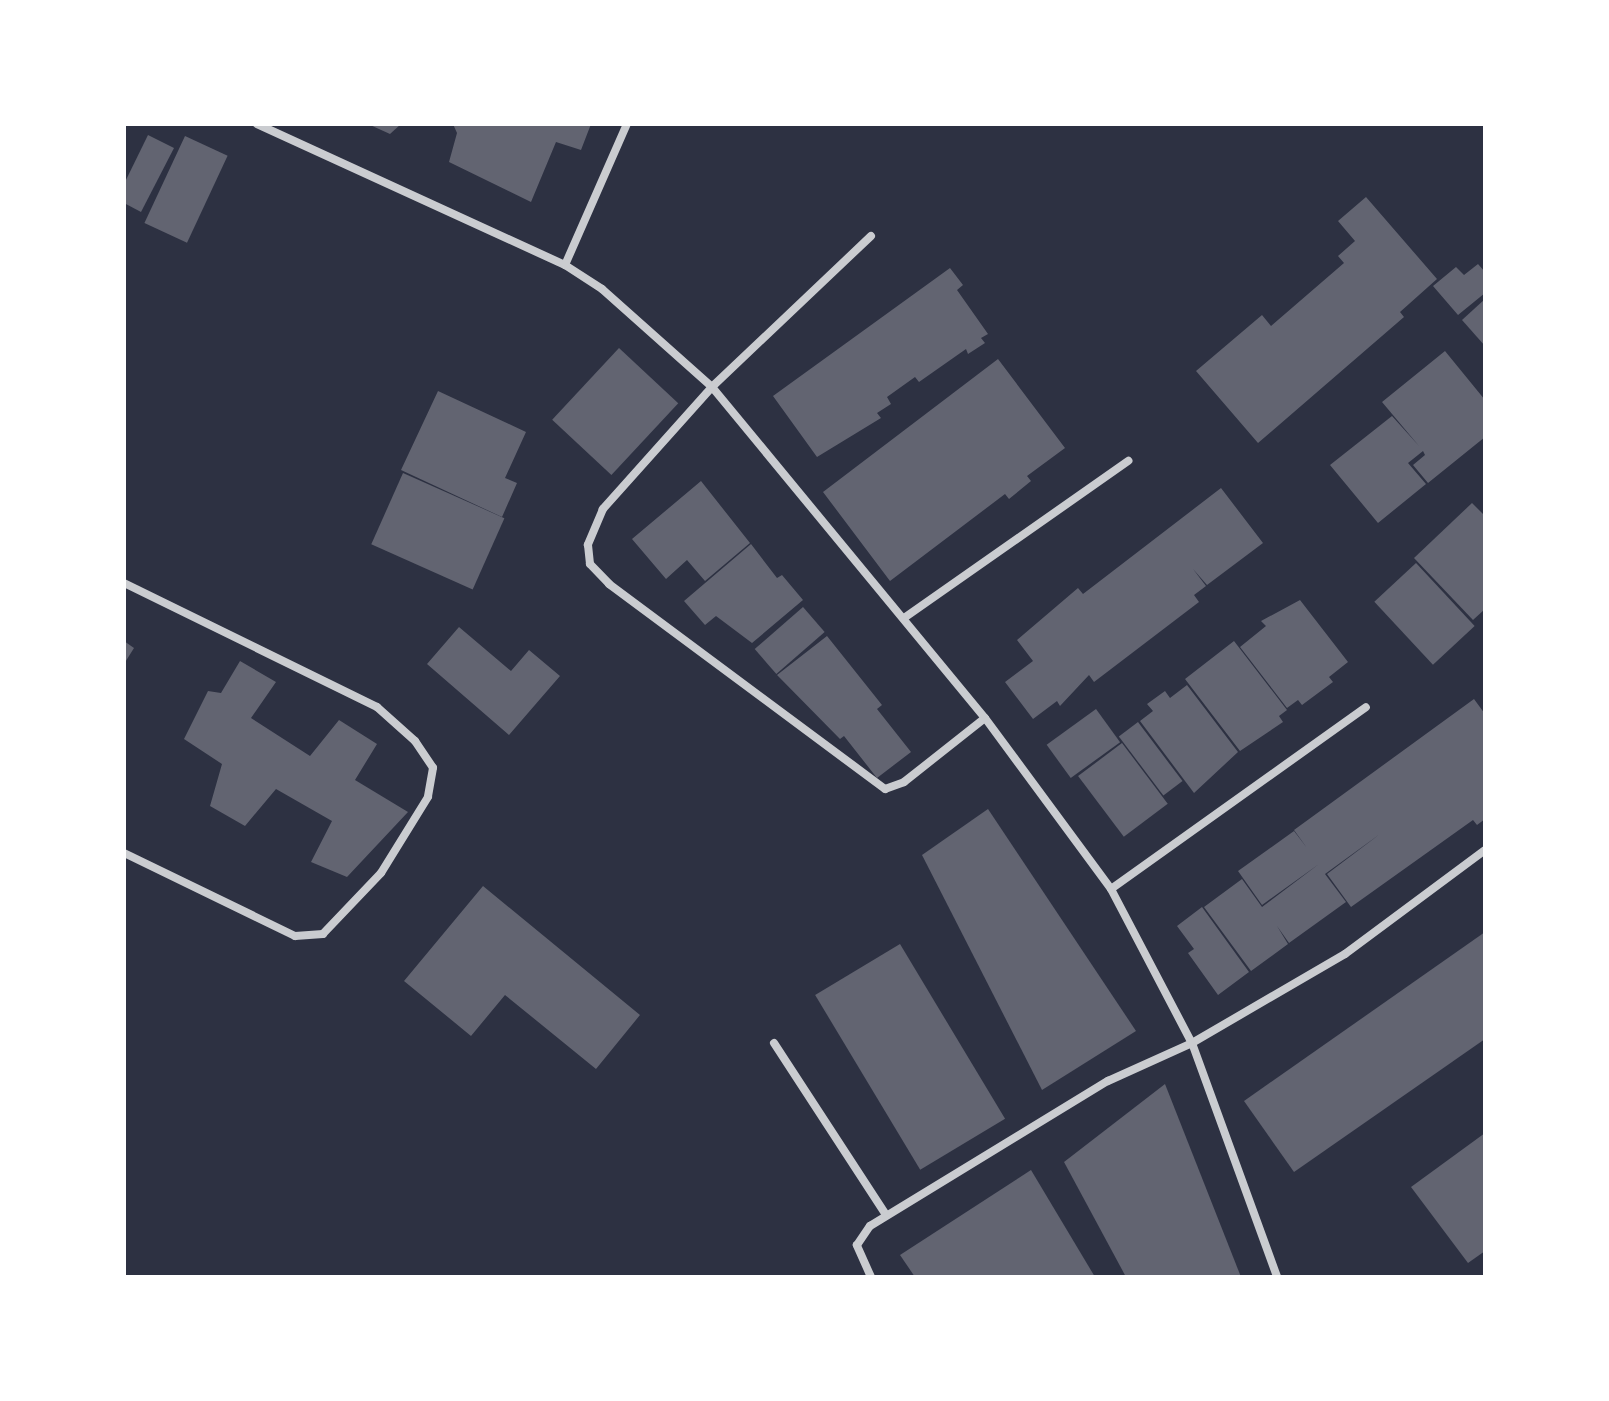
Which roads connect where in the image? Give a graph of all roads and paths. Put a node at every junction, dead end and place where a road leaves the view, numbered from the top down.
1 (257, 124) edge
2 (627, 124) edge
3 (871, 236) dead end
4 (565, 265) junction
5 (712, 387) junction
6 (1128, 461) dead end
7 (124, 583) edge
8 (904, 618) junction
9 (1366, 707) dead end
10 (985, 718) junction
11 (1485, 850) edge
12 (124, 853) edge
13 (1111, 889) junction
14 (774, 1043) dead end
15 (1192, 1043) junction
16 (886, 1215) junction
17 (871, 1277) edge
18 (1277, 1277) edge

1 - 4 street
2 - 4 street
3 - 5 street
4 - 5 street
5 - 8 street
5 - 10 street
6 - 8 street
7 - 12 street
8 - 10 street
9 - 13 street
10 - 13 street
11 - 15 street
13 - 15 street
14 - 16 street
15 - 16 street
15 - 18 street
16 - 17 street

